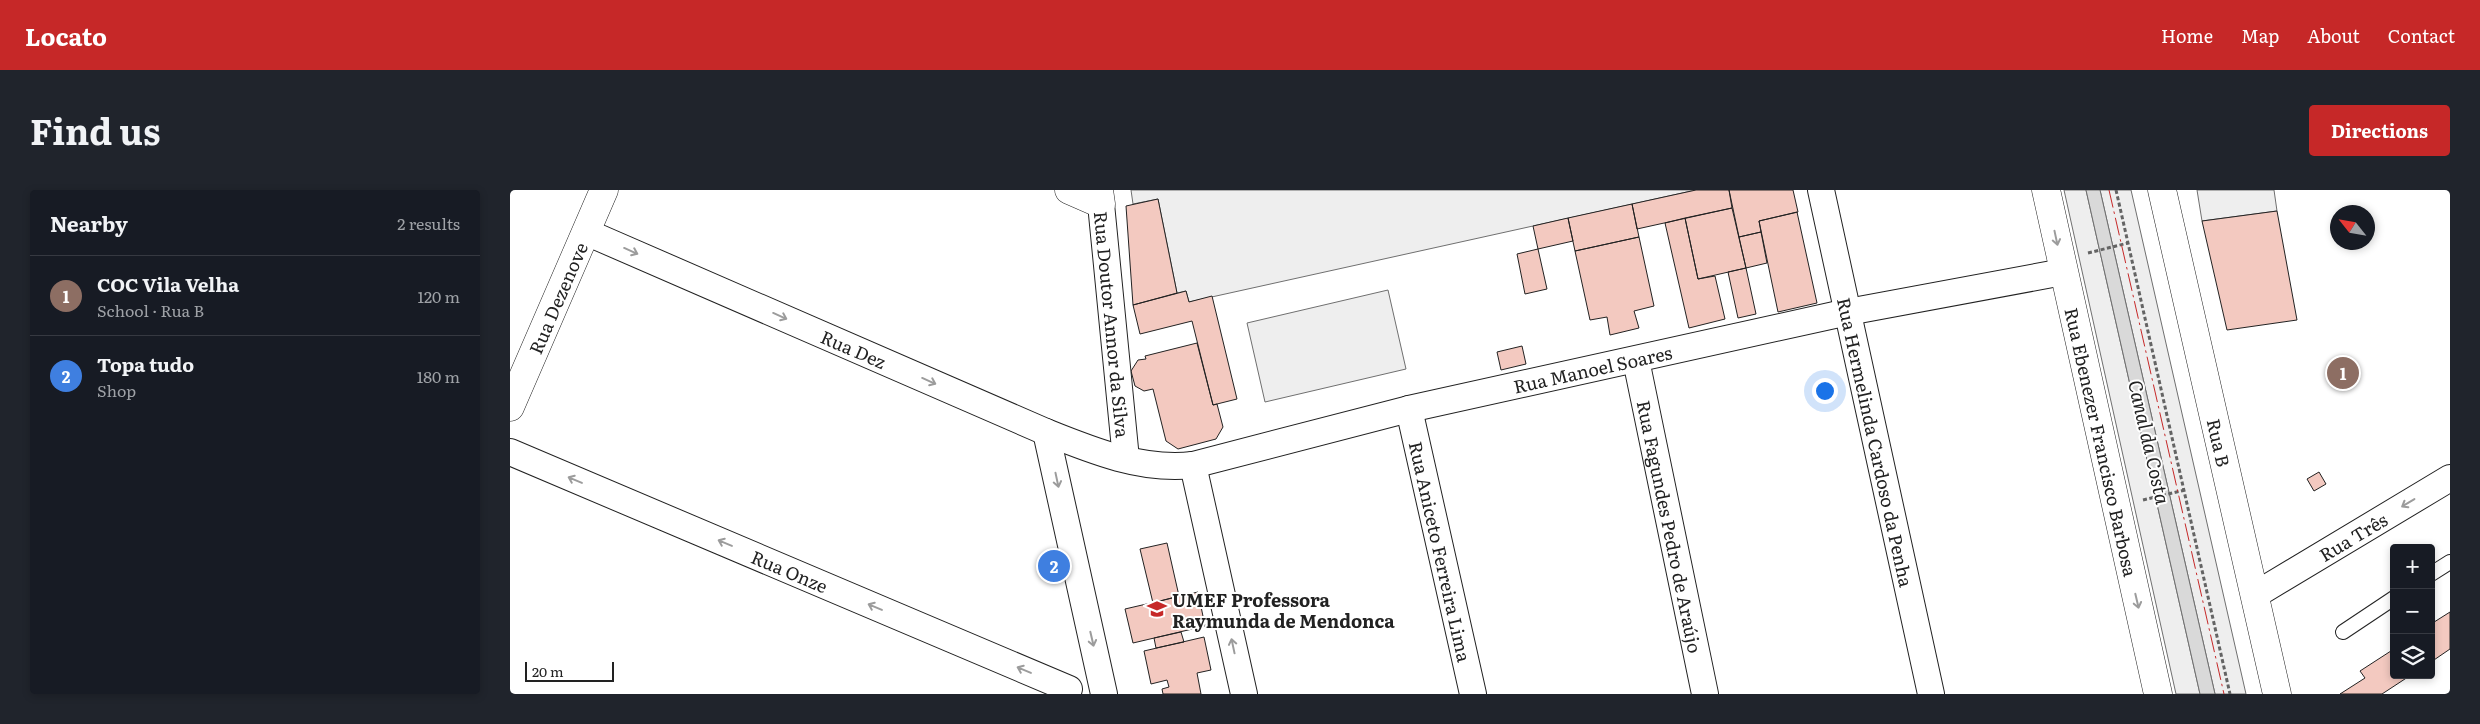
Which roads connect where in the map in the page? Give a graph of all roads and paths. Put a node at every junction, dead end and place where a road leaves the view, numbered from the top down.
1 (604, 190) edge
2 (1069, 190) edge
3 (1821, 190) edge
4 (2046, 190) edge
5 (2116, 190) edge
6 (2162, 190) edge
7 (1100, 197) edge
8 (586, 232) junction
9 (2128, 243) junction
10 (2098, 251) dead end
11 (2063, 272) junction
12 (1848, 312) junction
13 (1636, 360) junction
14 (510, 407) edge
15 (1409, 409) junction
16 (1046, 432) junction
17 (510, 452) edge
18 (1126, 459) junction
19 (1193, 465) junction
20 (2450, 478) edge
21 (2185, 490) junction
22 (2153, 498) dead end
23 (2450, 562) edge
24 (2435, 571) edge
25 (2255, 595) junction
26 (2390, 601) edge
27 (2343, 632) dead end
28 (1103, 687) edge
29 (1068, 691) edge
30 (1244, 694) edge
31 (1473, 694) edge
32 (1705, 694) edge
33 (1932, 694) edge
34 (2158, 694) edge
35 (2230, 694) edge
36 (2277, 694) edge

1 - 8 main road, Rua Dezenove
2 - 7 main road
3 - 12 street, Rua Hermelinda Cardoso da Penha
4 -> 11 main road, Rua Ebenezer Francisco Barbosa
5 - 9 path
6 - 25 main road, Rua B
7 - 18 street, Rua Doutor Annor da Silva
8 - 14 main road, Rua Dezenove
8 -> 16 street, Rua Dez
9 - 10 path
9 - 21 path
11 - 12 street, Rua Manoel Soares
11 -> 34 main road, Rua Ebenezer Francisco Barbosa
12 - 13 street, Rua Manoel Soares
12 - 33 street, Rua Hermelinda Cardoso da Penha
13 - 15 street, Rua Manoel Soares
13 - 32 street, Rua Fagundes Pedro de Araújo
15 - 19 street, Rua Manoel Soares
15 - 31 street, Rua Aniceto Ferreira Lima
16 - 18 street, Rua Dez
16 -> 28 street
29 -> 17 street, Rua Onze
18 - 19 street, Rua Manoel Soares
30 -> 19 street
20 -> 25 street, Rua Três
21 - 22 path
21 - 35 path
23 - 24 lane
25 - 36 main road, Rua B
26 - 27 lane
28 - 29 street

